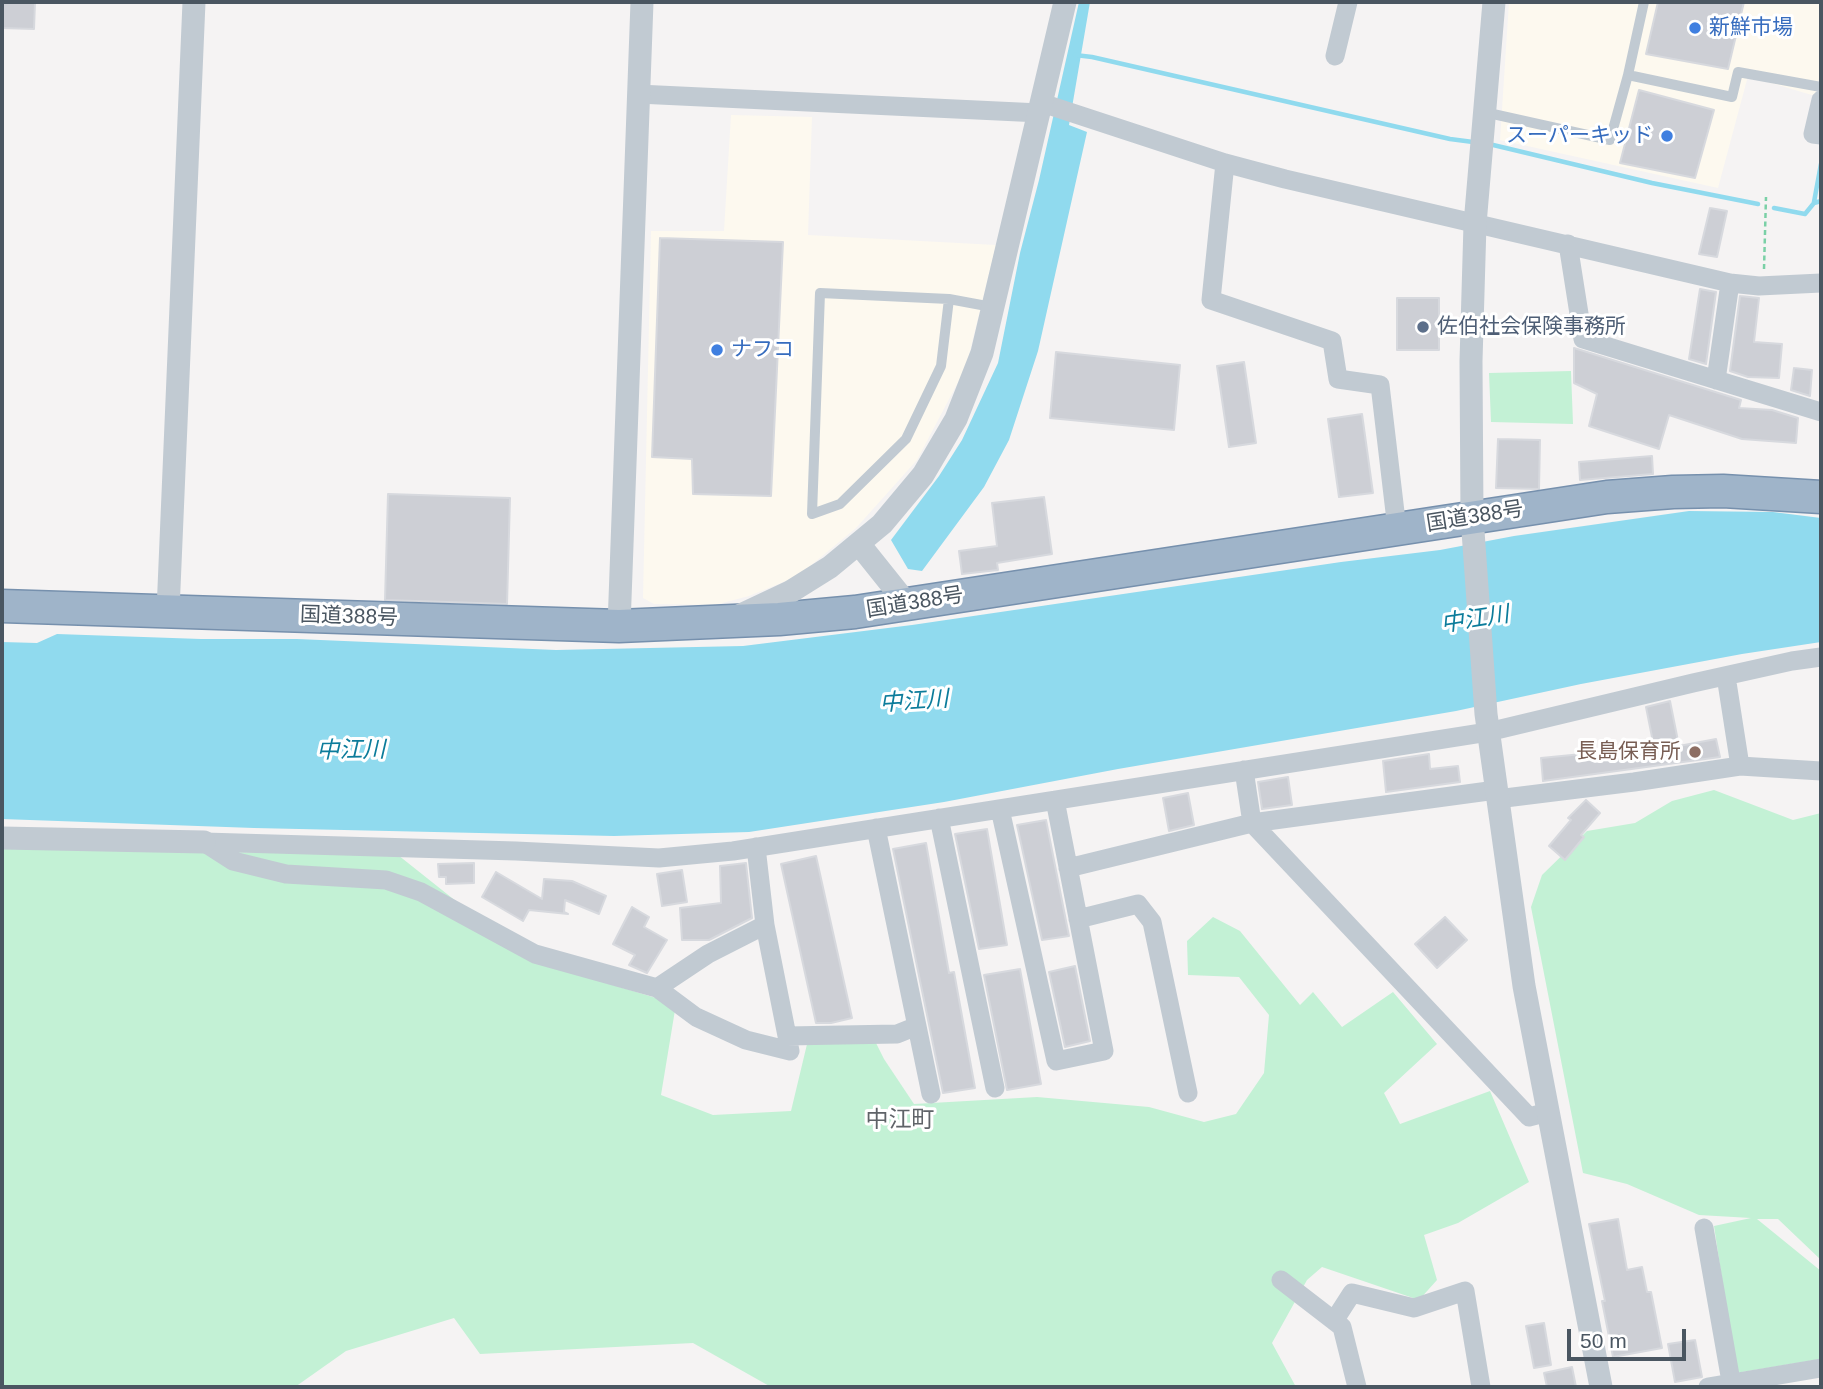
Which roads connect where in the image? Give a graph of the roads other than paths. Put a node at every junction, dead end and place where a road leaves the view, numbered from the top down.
1 (194, 2) edge
2 (642, 2) edge
3 (1065, 2) edge
4 (1348, 2) edge
5 (1494, 2) edge
6 (1644, 2) edge
7 (1335, 56) dead end
8 (1628, 75) junction
9 (1821, 87) edge
10 (638, 94) junction
11 (1821, 100) edge
12 (1046, 108) junction
13 (1481, 132) junction
14 (1819, 135) edge
15 (1226, 163) junction
16 (1475, 223) junction
17 (1569, 244) junction
18 (1730, 283) junction
19 (1821, 284) edge
20 (949, 299) junction
21 (992, 307) junction
22 (1716, 380) junction
23 (1821, 412) edge
24 (1821, 497) edge
25 (1472, 524) junction
26 (1397, 529) junction
27 (859, 544) junction
28 (907, 604) junction
29 (2, 606) edge
30 (168, 611) junction
31 (724, 622) junction
32 (619, 626) junction
33 (1821, 657) edge
34 (1726, 676) junction
35 (1487, 723) junction
36 (1740, 766) junction
37 (1244, 770) junction
38 (1821, 771) edge
39 (1497, 795) junction
40 (1055, 800) junction
41 (1000, 809) junction
42 (939, 818) junction
43 (1252, 823) junction
44 (876, 828) junction
45 (2, 838) edge
46 (204, 842) junction
47 (756, 847) junction
48 (1068, 868) junction
49 (1078, 919) junction
50 (765, 925) junction
51 (657, 988) junction
52 (917, 1026) junction
53 (787, 1036) junction
54 (995, 1088) dead end
55 (1188, 1093) dead end
56 (932, 1094) dead end
57 (1548, 1112) junction
58 (1704, 1228) dead end
59 (1281, 1280) dead end
60 (1334, 1321) junction
61 (1821, 1368) edge
62 (1732, 1385) edge
63 (1357, 1387) edge
64 (1481, 1387) edge
65 (1601, 1387) edge
66 (1708, 1387) edge

1 - 30 street
2 - 10 street
3 - 12 street
4 - 7 street
5 - 13 street
6 - 8 lane
8 - 9 lane
8 - 13 lane
10 - 12 street
10 - 32 street
11 - 14 street
12 - 15 street
12 - 21 street
13 - 16 street
15 - 16 street
15 - 26 street
16 - 17 street
16 - 25 street
17 - 18 street
17 - 22 street
18 - 19 street
18 - 22 street
20 - 20 lane
20 - 21 lane
21 - 27 street
22 - 23 street
24 - 25 highway, 国道388号
25 - 26 highway, 国道388号
25 - 35 street
26 - 28 highway, 国道388号
27 - 28 street
27 - 31 street
28 - 31 highway, 国道388号
29 - 30 highway, 国道388号
30 - 32 highway, 国道388号
31 - 32 highway, 国道388号
33 - 34 street
34 - 35 street
34 - 36 street
35 - 37 street
35 - 39 street
36 - 38 street
36 - 39 street
37 - 40 street
37 - 43 street
39 - 43 street
39 - 57 street
40 - 41 street
40 - 48 street
41 - 42 street
41 - 49 street
42 - 44 street
42 - 54 street
43 - 48 street
43 - 57 street
44 - 47 street
44 - 52 street
45 - 46 street
46 - 47 street
46 - 51 street
47 - 50 street
48 - 49 street
49 - 55 street
50 - 51 street
50 - 53 street
51 - 53 street
52 - 53 street
52 - 56 street
57 - 65 street
58 - 62 street
59 - 60 street
60 - 63 street
60 - 64 street
61 - 62 street
62 - 66 street

